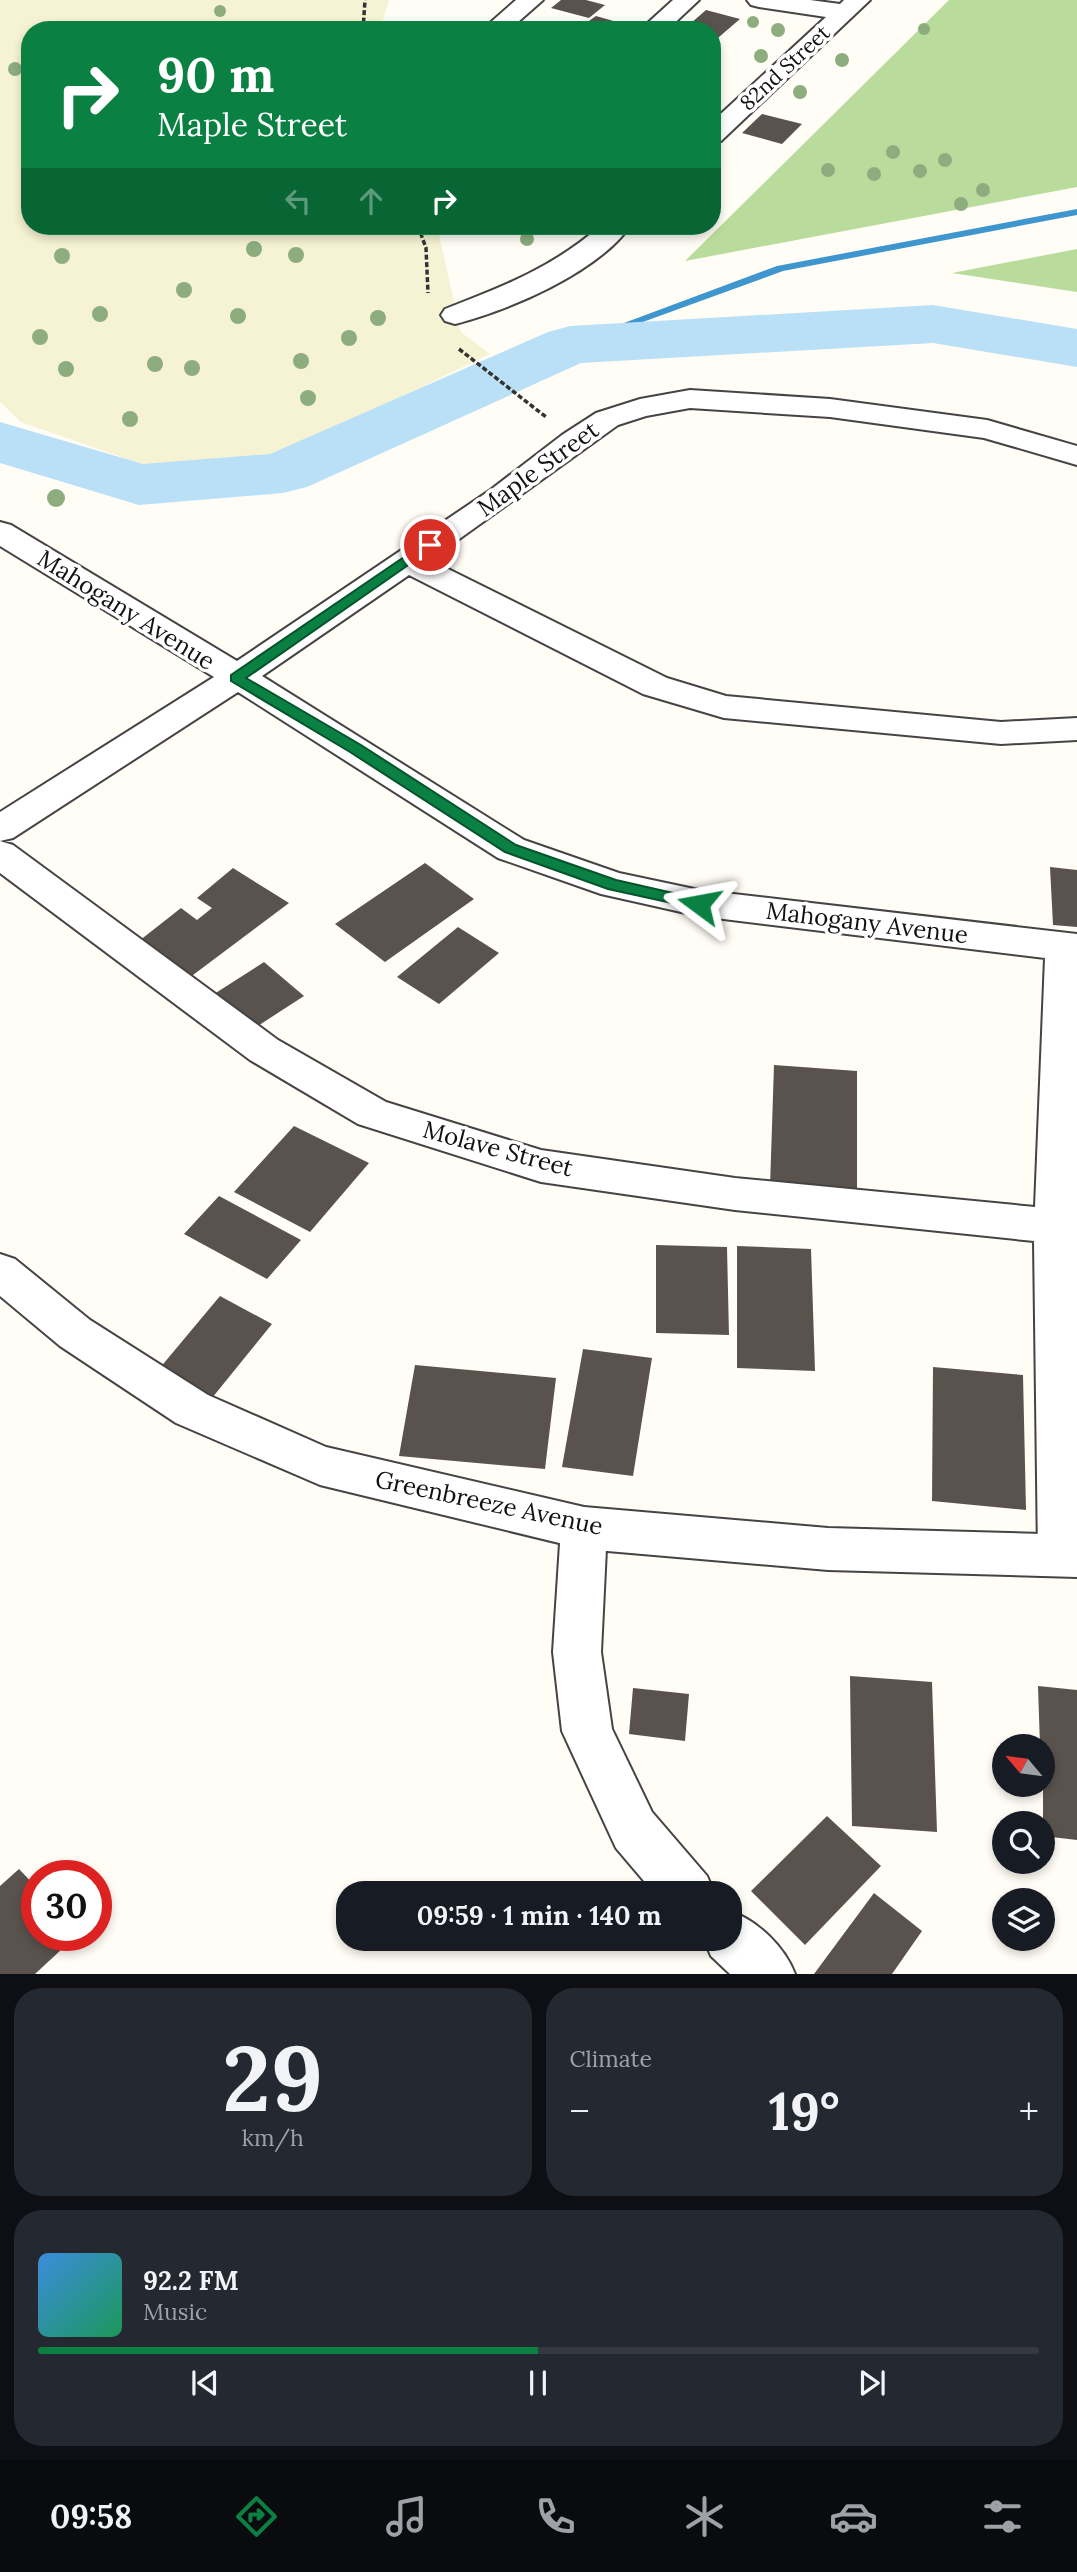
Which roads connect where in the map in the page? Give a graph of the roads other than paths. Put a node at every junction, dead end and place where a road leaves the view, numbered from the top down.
1 (531, 0) edge
2 (687, 0) edge
3 (759, 0) edge
4 (851, 6) edge
5 (505, 21) edge
6 (662, 21) edge
7 (721, 128) edge
8 (606, 235) edge
9 (455, 315) dead end
10 (1077, 456) edge
11 (0, 532) edge
12 (407, 561) junction
13 (236, 678) junction
14 (1077, 729) edge
15 (0, 829) edge
16 (0, 854) edge
17 (1070, 947) edge
18 (1066, 1227) edge
19 (0, 1271) edge
20 (584, 1528) junction
21 (1069, 1556) edge
22 (678, 1881) edge
23 (742, 1948) edge
24 (769, 1973) edge

1 - 5 street
2 - 6 street
3 - 4 street
4 - 7 street, 82nd Street
8 - 9 street
10 - 12 street, Maple Street
11 - 13 street, Mahogany Avenue
12 - 13 street, Maple Street
12 - 14 street
13 - 15 street, Maple Street
13 - 17 street, Mahogany Avenue
16 - 18 street, Molave Street
17 - 18 street
18 - 21 street
19 - 20 street, Greenbreeze Avenue
20 - 21 street, Greenbreeze Avenue
20 - 22 street
23 - 24 street

